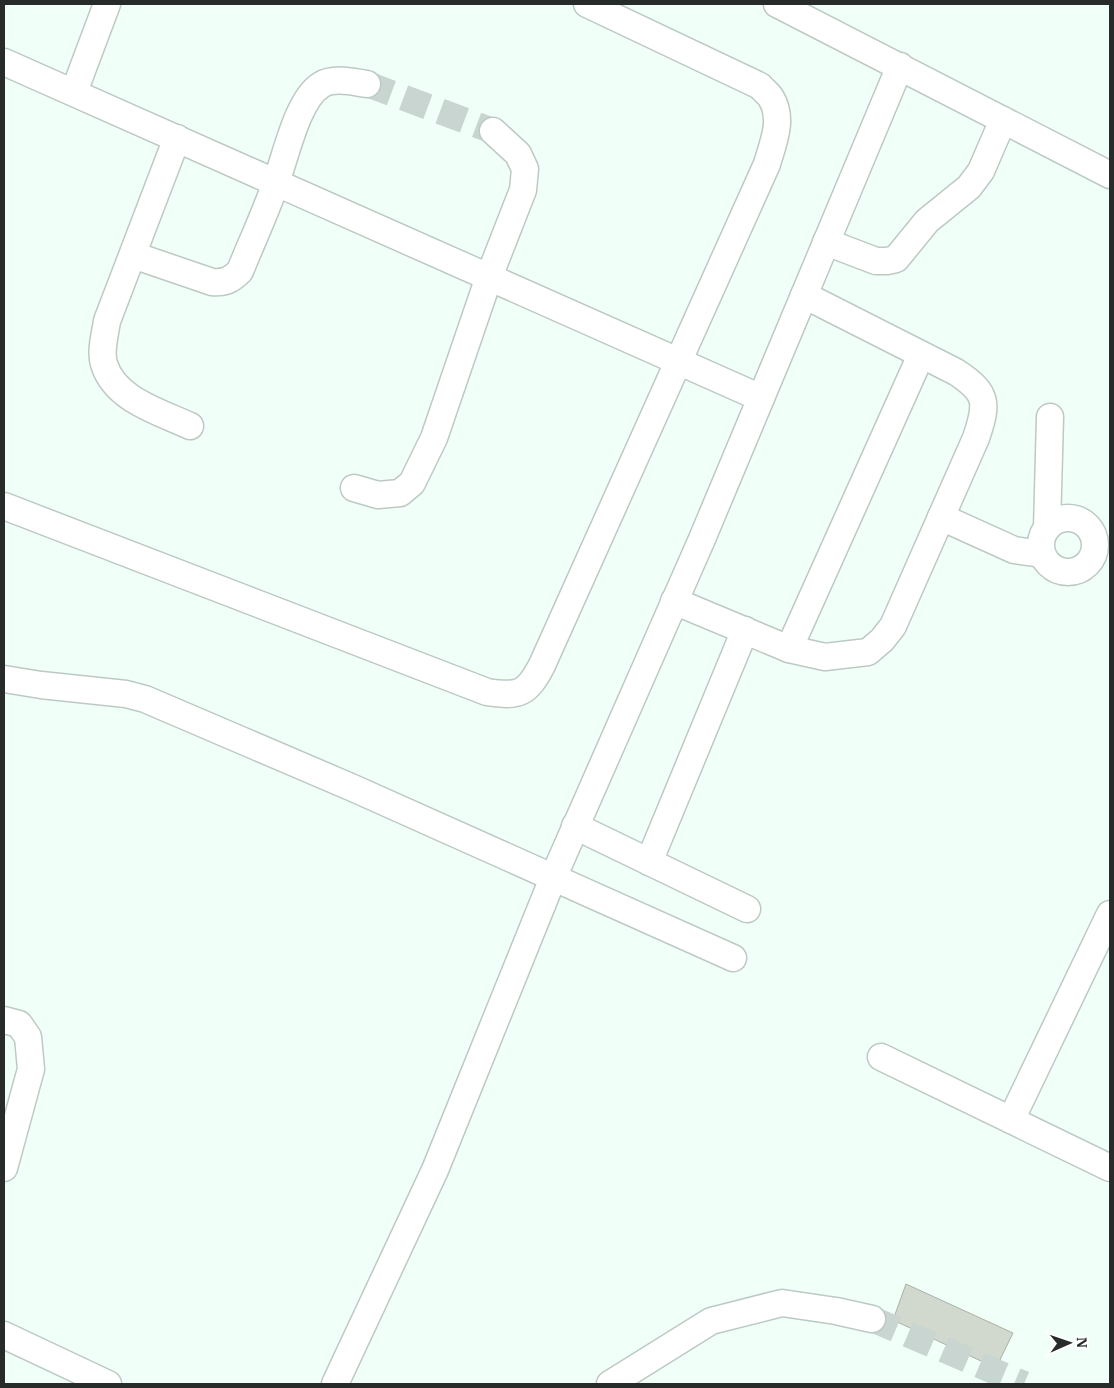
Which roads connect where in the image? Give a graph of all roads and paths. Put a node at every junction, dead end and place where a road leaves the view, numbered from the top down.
1 (107, 4) edge
2 (587, 4) edge
3 (777, 4) edge
4 (4, 62) edge
5 (900, 66) junction
6 (367, 84) tunnel mouth
7 (74, 92) junction
8 (1004, 120) junction
9 (493, 131) tunnel mouth
10 (178, 138) junction
11 (1110, 175) edge
12 (276, 182) junction
13 (826, 242) junction
14 (132, 255) junction
15 (489, 277) junction
16 (804, 295) junction
17 (921, 355) junction
18 (679, 362) junction
19 (760, 398) junction
20 (1050, 417) dead end
21 (190, 426) dead end
22 (354, 488) dead end
23 (4, 506) edge
24 (941, 517) junction
25 (1047, 528) junction
26 (1042, 554) junction
27 (1101, 563) edge
28 (674, 601) junction
29 (746, 630) junction
30 (789, 649) junction
31 (4, 679) edge
32 (575, 826) junction
33 (649, 862) junction
34 (553, 878) junction
35 (747, 909) dead end
36 (1110, 914) edge
37 (733, 958) dead end
38 (4, 1020) edge
39 (881, 1057) dead end
40 (1011, 1120) junction
41 (1106, 1160) edge
42 (4, 1168) edge
43 (872, 1319) tunnel mouth
44 (4, 1335) edge
45 (108, 1384) edge
46 (335, 1384) edge
47 (610, 1384) edge

1 - 7 lane
2 - 18 lane
3 - 5 lane
4 - 7 lane
5 - 8 lane
5 - 13 lane
6 - 12 lane
7 - 10 lane
8 - 11 lane
8 - 13 lane
9 - 15 lane
10 - 12 lane
10 - 14 lane
12 - 14 lane
12 - 15 lane
13 - 16 lane
14 - 21 lane
15 - 18 lane
15 - 22 lane
16 - 17 lane
16 - 19 lane
17 - 24 lane
17 - 30 lane
18 - 19 lane
18 - 23 lane
19 - 28 lane
20 - 25 lane
24 - 26 lane
24 - 30 lane
25 - 26 lane
25 - 27 lane
26 - 27 lane
28 - 29 lane
28 - 32 lane
29 - 30 lane
29 - 33 lane
31 - 34 lane
32 - 33 lane
32 - 34 lane
33 - 35 lane
34 - 37 lane
34 - 46 lane
36 - 40 lane
38 - 42 lane
39 - 40 lane
40 - 41 lane
43 - 47 lane
44 - 45 lane

